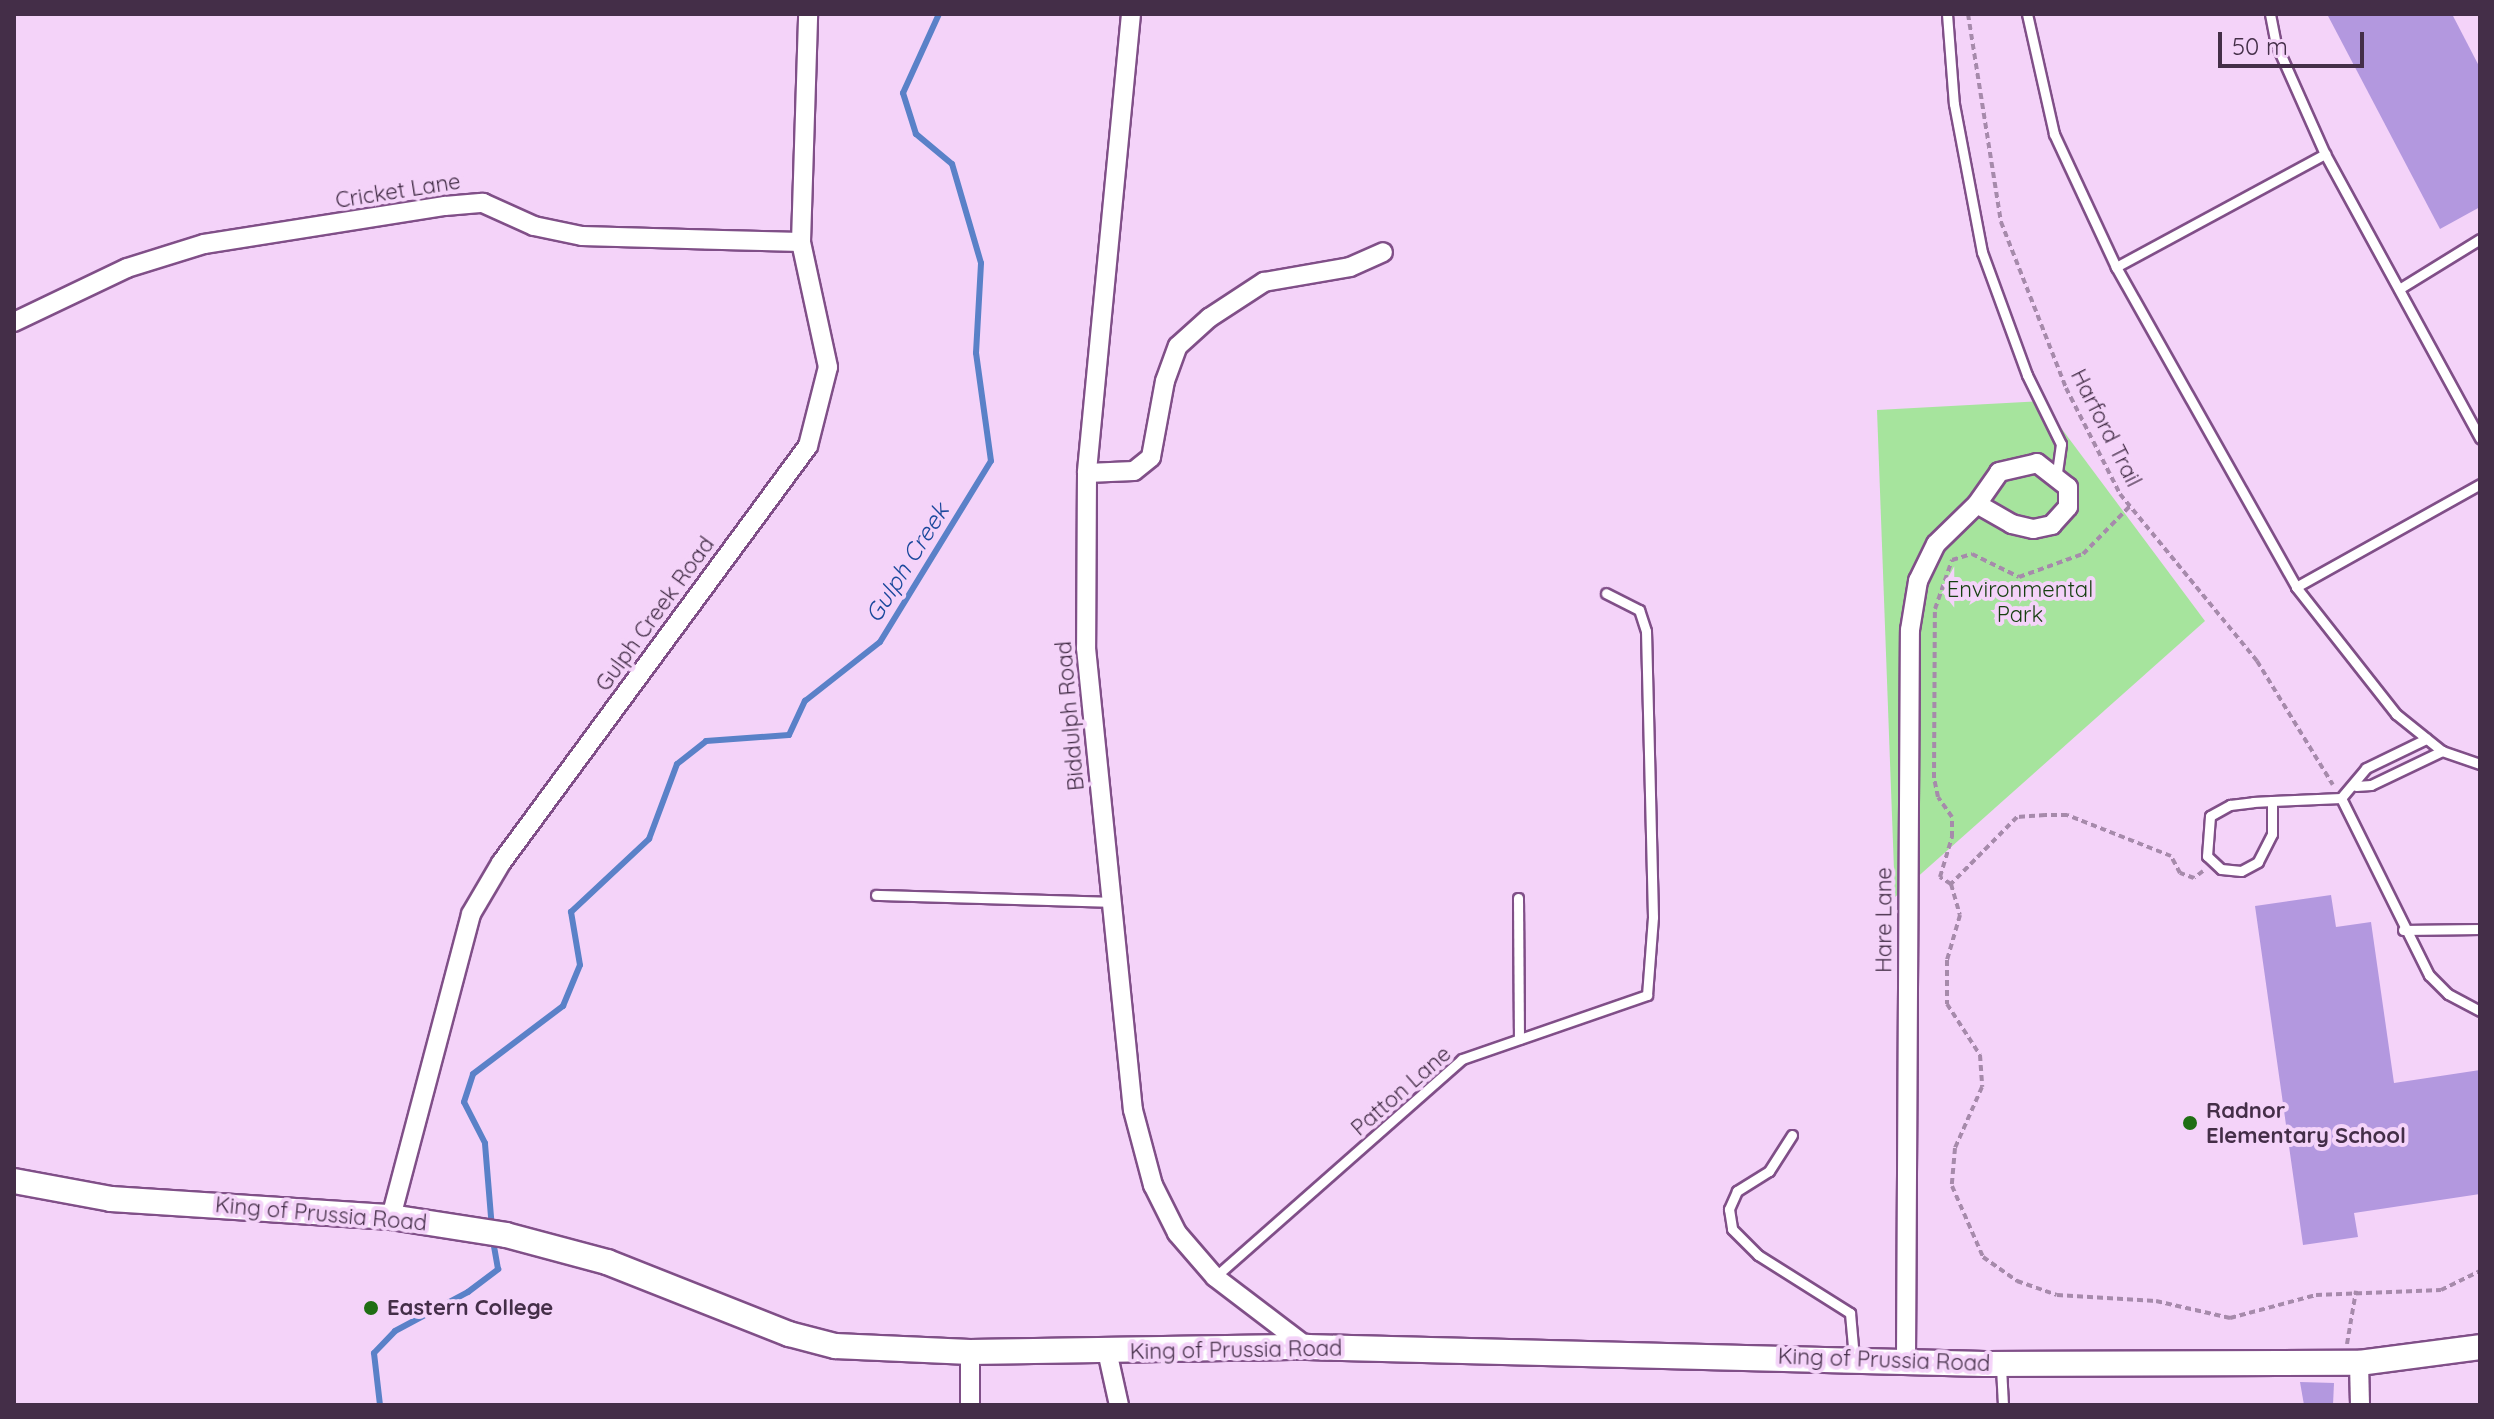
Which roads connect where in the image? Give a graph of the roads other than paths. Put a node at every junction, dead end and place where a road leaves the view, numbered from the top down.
1 (808, 14) edge
2 (1131, 14) edge
3 (1947, 14) edge
4 (2027, 14) edge
5 (2270, 14) edge
6 (2325, 154) junction
7 (2480, 239) edge
8 (801, 242) junction
9 (1383, 252) dead end
10 (2116, 267) junction
11 (2399, 289) junction
12 (14, 322) edge
13 (2480, 438) edge
14 (1087, 473) junction
15 (2057, 473) junction
16 (2480, 484) edge
17 (1977, 504) junction
18 (2296, 587) junction
19 (1606, 593) dead end
20 (2426, 739) junction
21 (2442, 751) junction
22 (2480, 764) edge
23 (2356, 786) junction
24 (2341, 798) junction
25 (2272, 801) junction
26 (876, 895) dead end
27 (1518, 898) dead end
28 (1111, 902) junction
29 (2480, 929) edge
30 (2403, 930) junction
31 (2480, 1011) edge
32 (1519, 1039) junction
33 (1792, 1135) dead end
34 (14, 1181) edge
35 (391, 1217) junction
36 (1215, 1277) junction
37 (1307, 1347) junction
38 (2480, 1347) edge
39 (1107, 1351) junction
40 (970, 1352) junction
41 (1854, 1358) junction
42 (1906, 1359) junction
43 (2351, 1363) junction
44 (2001, 1364) junction
45 (970, 1405) edge
46 (1119, 1405) edge
47 (2003, 1405) edge
48 (2360, 1405) edge

1 - 8 street, Gulph Creek Road
2 - 14 street, Biddulph Road
3 - 15 lane
4 - 10 lane
5 - 6 lane
6 - 10 lane
6 - 11 lane
7 - 11 lane
8 - 12 street, Cricket Lane
8 - 35 street, Gulph Creek Road
9 - 14 street
10 - 18 lane
11 - 13 lane
14 - 28 street, Biddulph Road
15 - 17 street, Hare Lane
15 - 17 street
16 - 18 lane
17 - 42 street, Hare Lane
18 - 20 lane
19 - 32 lane, Patton Lane
20 - 21 lane
20 - 23 lane
21 - 22 lane
21 - 23 lane
23 - 24 lane
24 - 25 lane
24 - 30 lane
25 - 25 lane
26 - 28 lane
27 - 32 lane
28 - 36 street, Biddulph Road
29 - 30 lane
30 - 31 lane
32 - 36 lane, Patton Lane
33 - 41 lane
34 - 35 street, King of Prussia Road
35 - 40 street, King of Prussia Road
36 - 37 street, Biddulph Road
37 - 39 street, King of Prussia Road
37 - 41 street, King of Prussia Road
38 - 43 street, King of Prussia Road
39 - 40 street, King of Prussia Road
39 - 46 street
40 - 45 street
41 - 42 street, King of Prussia Road
42 - 44 street, King of Prussia Road
43 - 44 street, King of Prussia Road
43 - 48 street
44 - 47 lane

